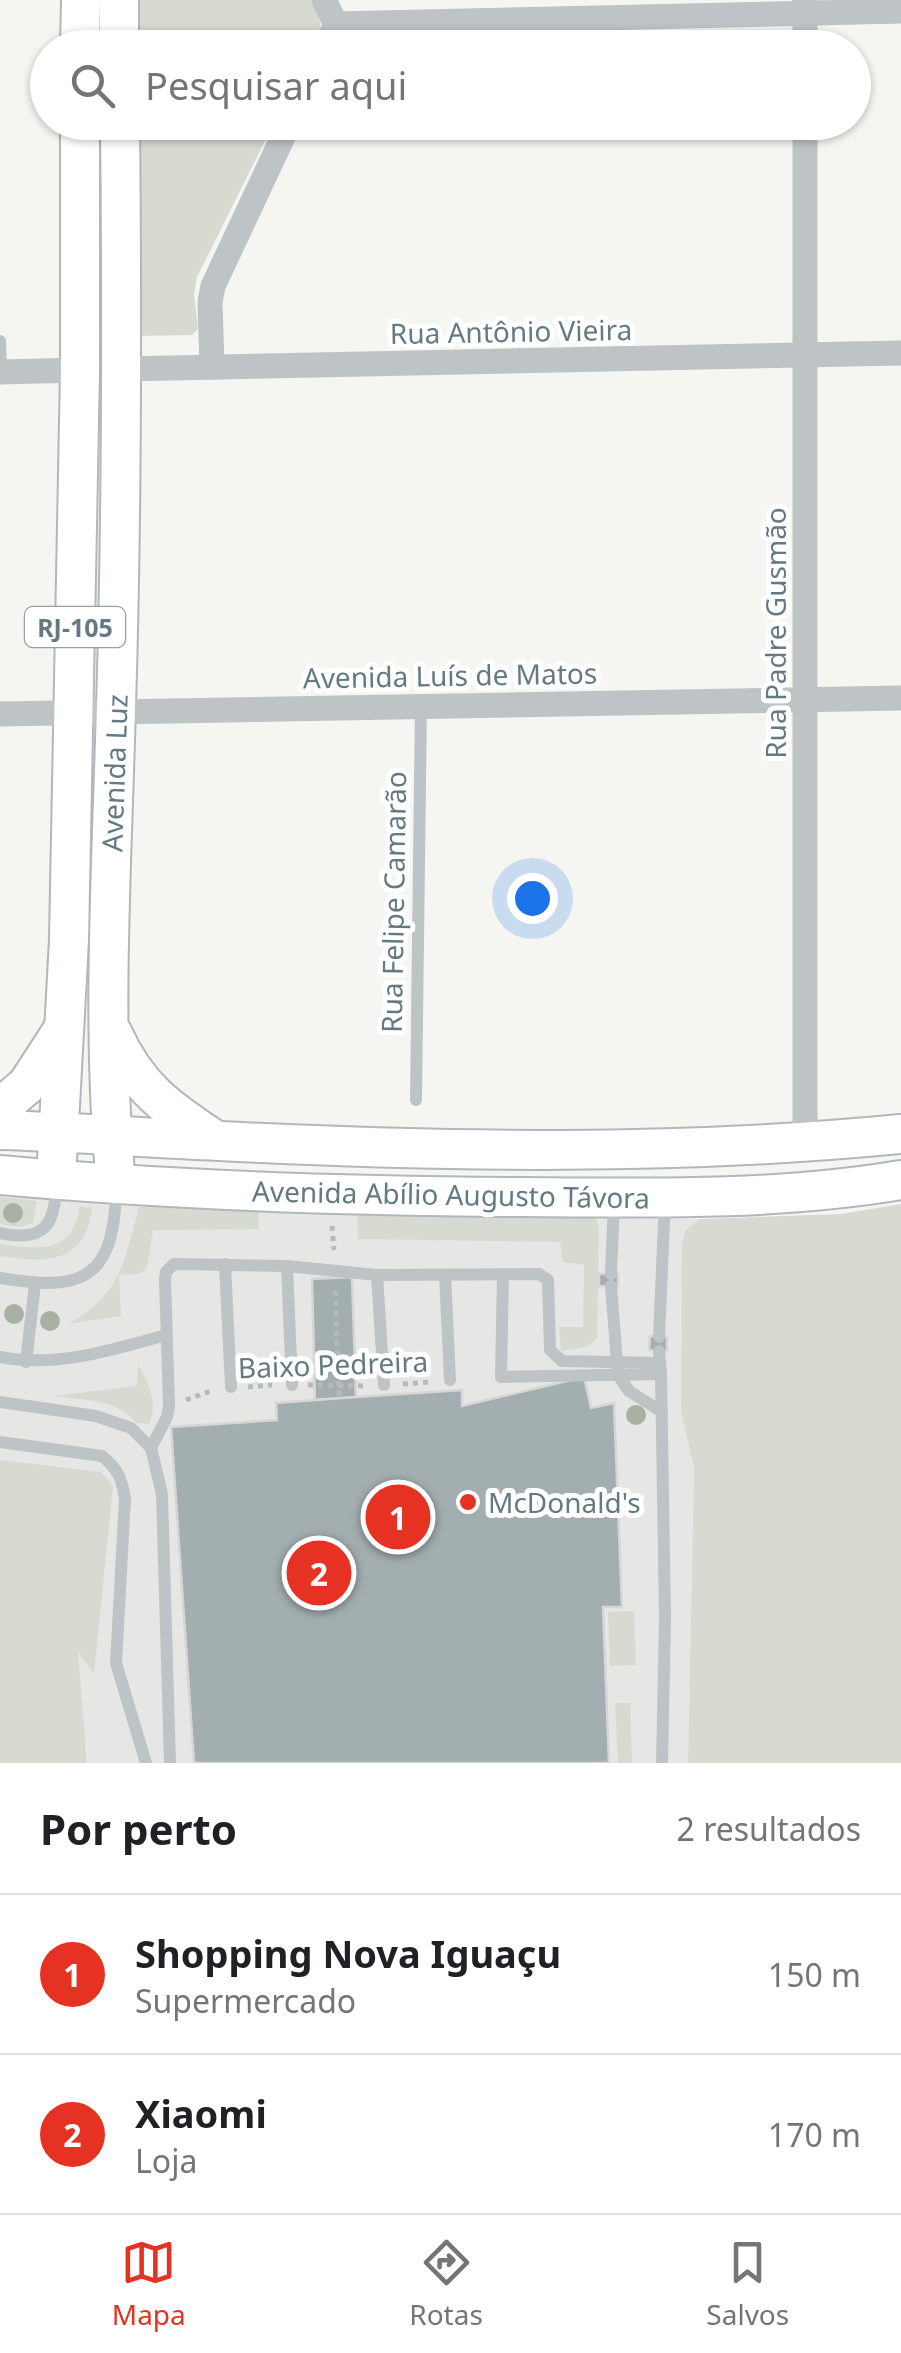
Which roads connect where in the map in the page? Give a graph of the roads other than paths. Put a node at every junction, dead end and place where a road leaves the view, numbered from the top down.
1 (81, 0) edge
2 (119, 0) edge
3 (324, 0) edge
4 (805, 7) edge
5 (901, 11) edge
6 (80, 30) edge
7 (119, 30) edge
8 (330, 30) edge
9 (429, 30) edge
10 (80, 140) edge
11 (120, 140) edge
12 (282, 140) edge
13 (805, 140) edge
14 (0, 341) edge
15 (901, 353) edge
16 (804, 355) junction
17 (212, 367) junction
18 (123, 369) junction
19 (80, 370) junction
20 (0, 372) edge
21 (901, 698) edge
22 (805, 700) junction
23 (420, 705) junction
24 (116, 711) junction
25 (73, 712) junction
26 (0, 714) edge
27 (66, 1024) junction
28 (111, 1030) junction
29 (416, 1100) dead end
30 (0, 1108) edge
31 (0, 1130) edge
32 (60, 1132) junction
33 (901, 1134) edge
34 (112, 1135) junction
35 (217, 1141) junction
36 (805, 1144) junction
37 (0, 1175) edge
38 (56, 1179) junction
39 (901, 1180) edge
40 (116, 1183) junction
41 (614, 1198) junction
42 (674, 1198) junction
43 (0, 1233) edge
44 (225, 1264) junction
45 (287, 1266) junction
46 (502, 1274) junction
47 (376, 1275) junction
48 (445, 1275) junction
49 (0, 1278) edge
50 (35, 1284) junction
51 (166, 1335) junction
52 (660, 1356) junction
53 (0, 1357) edge
54 (26, 1362) junction
55 (617, 1370) junction
56 (450, 1380) road end
57 (292, 1384) road end
58 (384, 1386) road end
59 (231, 1387) road end
60 (0, 1402) edge
61 (662, 1412) junction
62 (0, 1442) edge
63 (151, 1448) junction
64 (146, 1763) edge
65 (170, 1763) edge
66 (662, 1763) edge

1 - 6 main road
2 - 7 main road
3 - 8 street
4 - 5 street
4 - 9 street
10 - 19 main road, Avenida Luz / RJ-105
11 - 18 main road, Avenida Luz / RJ-105
12 - 17 street
13 - 16 street, Rua Padre Gusmão
14 - 20 lane
15 - 16 street, Rua Antônio Vieira
16 - 17 street, Rua Antônio Vieira
16 - 22 street, Rua Padre Gusmão
17 - 18 street, Rua Antônio Vieira
18 - 24 main road, Avenida Luz / RJ-105
19 - 20 street
19 - 25 main road, Avenida Luz / RJ-105
21 - 22 street, Avenida Luís de Matos
22 - 23 street, Avenida Luís de Matos
22 - 36 street, Rua Padre Gusmão
23 - 24 street, Avenida Luís de Matos
23 - 29 lane, Rua Felipe Camarão
24 - 25 street, Avenida Luís de Matos
24 - 28 main road, Avenida Luz / RJ-105
25 - 26 street, Avenida Luís de Matos
25 - 27 main road, Avenida Luz / RJ-105
27 - 30 main road
27 - 32 main road, Avenida Luz / RJ-105
28 - 34 main road, Avenida Luz / RJ-105
28 - 35 main road
31 - 32 main road, Avenida Abílio Augusto Távora
32 - 34 main road, Avenida Abílio Augusto Távora
32 - 38 main road, Avenida Luz / RJ-105
33 - 36 main road, Avenida Abílio Augusto Távora
34 - 35 main road, Avenida Abílio Augusto Távora
34 - 38 main road
34 - 40 main road, Avenida Luz
35 - 36 main road, Avenida Abílio Augusto Távora
36 - 42 main road
37 - 38 main road, Avenida Abílio Augusto Távora
38 - 40 main road, Avenida Abílio Augusto Távora
38 - 43 lane
39 - 42 main road, Avenida Abílio Augusto Távora
40 - 41 main road, Avenida Abílio Augusto Távora
40 - 50 lane
41 - 42 main road, Avenida Abílio Augusto Távora
41 - 55 lane
42 - 52 lane
44 - 45 lane
44 - 51 lane
44 - 59 lane
45 - 47 lane
45 - 57 lane
46 - 48 lane
46 - 55 lane
46 - 55 lane
47 - 48 lane
47 - 58 lane
48 - 56 lane
49 - 50 lane
50 - 54 lane
51 - 54 lane
51 - 63 lane
52 - 55 lane
52 - 61 lane
53 - 54 lane
55 - 61 lane
60 - 63 lane
61 - 66 lane
62 - 64 lane
63 - 65 lane

